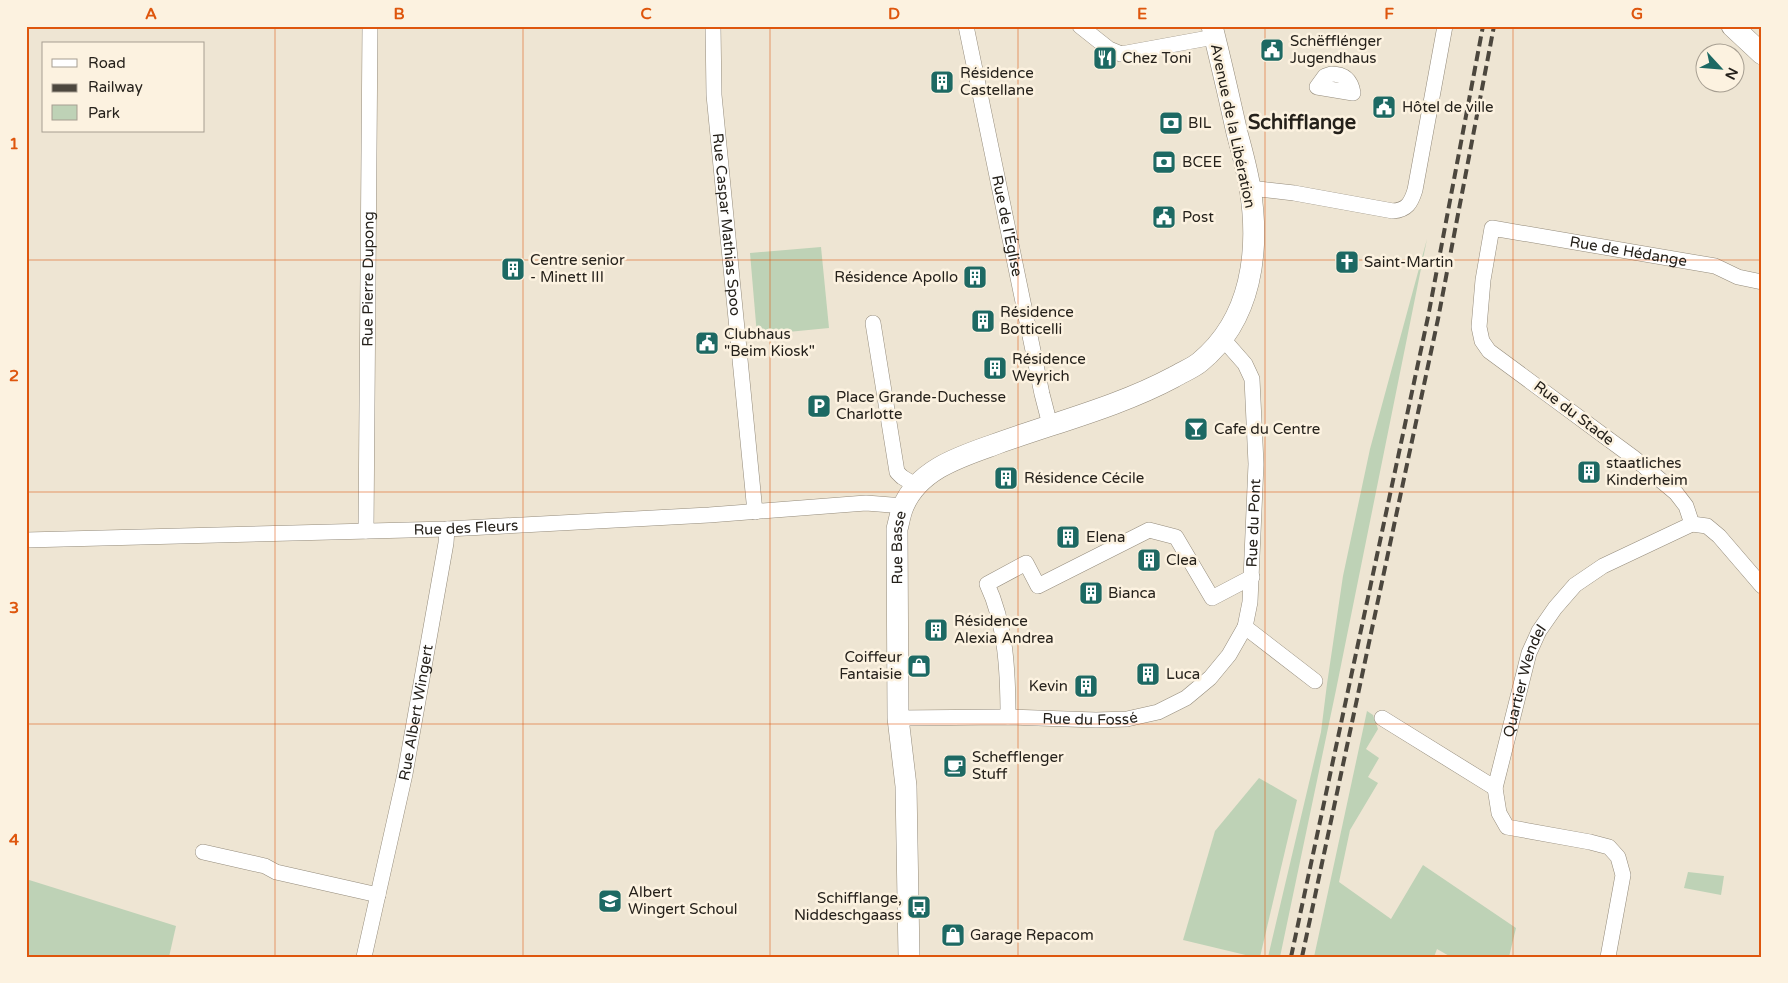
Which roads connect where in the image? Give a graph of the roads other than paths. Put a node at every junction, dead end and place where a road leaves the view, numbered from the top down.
1 (370, 26) edge
2 (713, 26) edge
3 (966, 26) edge
4 (1080, 26) edge
5 (1445, 26) edge
6 (1732, 26) edge
7 (1213, 31) edge
8 (1762, 54) edge
9 (1250, 188) junction
10 (1492, 228) joint
11 (1762, 282) edge
12 (873, 323) dead end
13 (1223, 339) junction
14 (1050, 425) junction
15 (916, 486) junction
16 (904, 506) junction
17 (755, 512) junction
18 (1692, 524) junction
19 (447, 529) junction
20 (366, 531) junction
21 (26, 540) edge
22 (1252, 577) junction
23 (1762, 586) edge
24 (1245, 627) junction
25 (1316, 681) dead end
26 (1008, 717) junction
27 (898, 718) junction
28 (1382, 718) dead end
29 (1495, 788) junction
30 (203, 852) dead end
31 (378, 895) junction
32 (364, 957) edge
33 (909, 957) edge
34 (1608, 957) edge

1 - 20 street, Rue Pierre Dupong
2 - 17 street, Rue Caspar Mathias Spoo
3 - 14 street, Rue de l'Église
4 - 7 street
5 - 9 street
6 - 8 street
7 - 9 street, Avenue de la Libération
9 - 13 street, Avenue de la Libération
10 - 11 street, Rue de Hédange
10 - 18 street, Rue du Stade
12 - 15 street
13 - 14 street, Rue Basse
13 - 22 street, Rue du Pont
14 - 15 street, Rue Basse
15 - 16 street, Rue Basse
16 - 17 street, Rue des Fleurs
16 - 27 street, Rue Basse
17 - 19 street, Rue des Fleurs
18 - 23 street
18 - 29 street, Quartier Wendel
19 - 20 street, Rue des Fleurs
19 - 31 street, Rue Albert Wingert
20 - 21 street, Rue des Fleurs
22 - 24 street, Rue du Pont
22 - 26 street
24 - 25 street
24 - 26 street, Rue du Fossé
26 - 27 street, Rue du Fossé
27 - 33 street, Rue Basse
28 - 29 street
29 - 34 street
30 - 31 street
31 - 32 street, Rue Albert Wingert

